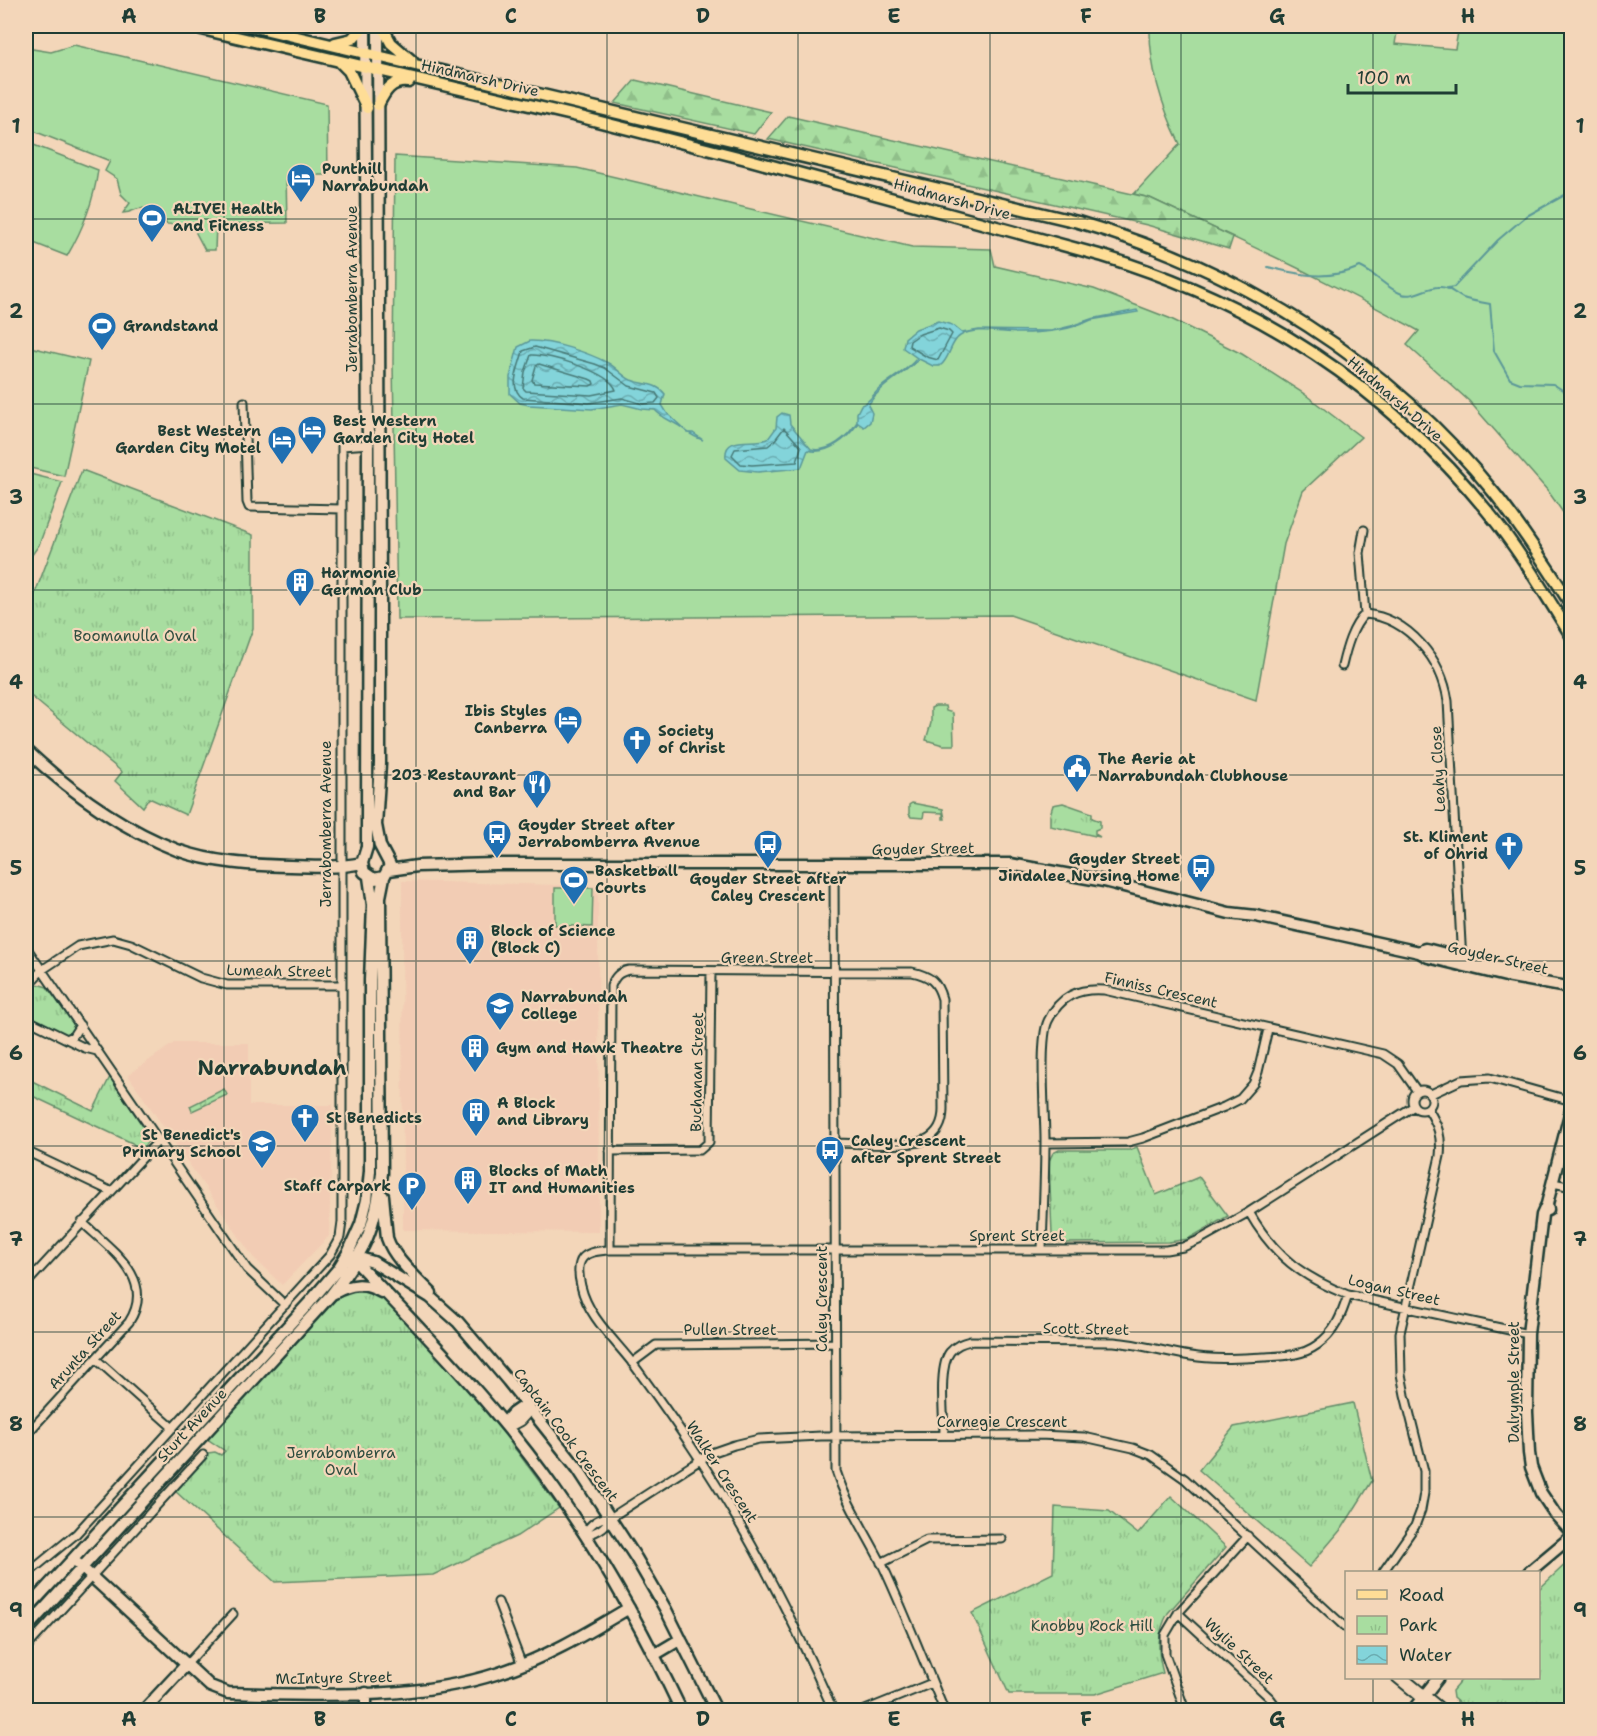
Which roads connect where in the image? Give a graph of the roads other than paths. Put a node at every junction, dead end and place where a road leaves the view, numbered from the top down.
1 (189, 26) edge
2 (251, 26) edge
3 (364, 26) edge
4 (380, 26) edge
5 (331, 44) junction
6 (365, 52) junction
7 (379, 56) junction
8 (337, 61) junction
9 (365, 67) junction
10 (424, 67) junction
11 (378, 70) junction
12 (454, 87) junction
13 (378, 105) junction
14 (367, 108) junction
15 (753, 145) junction
16 (750, 160) junction
17 (378, 265) junction
18 (368, 279) junction
19 (378, 292) junction
20 (244, 402) dead end
21 (374, 444) junction
22 (342, 509) junction
23 (1364, 530) dead end
24 (1572, 606) edge
25 (1365, 614) junction
26 (1572, 637) edge
27 (1342, 666) dead end
28 (368, 714) junction
29 (380, 714) junction
30 (26, 750) edge
31 (386, 865) junction
32 (834, 865) junction
33 (341, 867) junction
34 (365, 867) junction
35 (26, 946) edge
36 (1462, 961) junction
37 (42, 970) junction
38 (711, 971) junction
39 (836, 972) junction
40 (1507, 973) junction
41 (1572, 982) edge
42 (342, 986) junction
43 (26, 987) edge
44 (1572, 988) edge
45 (26, 1019) edge
46 (80, 1025) junction
47 (1268, 1029) junction
48 (67, 1039) junction
49 (97, 1051) junction
50 (381, 1088) junction
51 (1417, 1091) junction
52 (1431, 1094) junction
53 (370, 1096) junction
54 (1572, 1101) edge
55 (1414, 1106) junction
56 (1572, 1106) edge
57 (1428, 1109) junction
58 (159, 1140) junction
59 (836, 1143) junction
60 (1045, 1143) junction
61 (26, 1151) edge
62 (610, 1151) junction
63 (382, 1175) junction
64 (1552, 1183) junction
65 (1572, 1187) edge
66 (110, 1191) junction
67 (1249, 1212) junction
68 (82, 1222) junction
69 (341, 1228) joint
70 (356, 1233) joint
71 (370, 1234) joint
72 (352, 1244) junction
73 (610, 1250) junction
74 (836, 1250) junction
75 (1042, 1250) junction
76 (582, 1258) joint
77 (357, 1260) junction
78 (408, 1283) junction
79 (26, 1284) edge
80 (331, 1295) junction
81 (1348, 1295) junction
82 (394, 1301) junction
83 (285, 1305) junction
84 (1407, 1308) junction
85 (293, 1321) junction
86 (458, 1322) junction
87 (1528, 1334) junction
88 (834, 1343) junction
89 (96, 1359) junction
90 (632, 1363) junction
91 (528, 1407) junction
92 (506, 1425) junction
93 (173, 1428) junction
94 (26, 1435) edge
95 (944, 1435) junction
96 (837, 1437) junction
97 (203, 1455) dead end
98 (700, 1459) junction
99 (610, 1518) junction
100 (1572, 1534) edge
101 (584, 1535) junction
102 (1248, 1536) junction
103 (1002, 1539) dead end
104 (72, 1559) junction
105 (881, 1563) junction
106 (81, 1568) junction
107 (1384, 1571) edge
108 (1530, 1571) edge
109 (26, 1575) edge
110 (91, 1576) junction
111 (498, 1602) dead end
112 (629, 1608) junction
113 (26, 1610) edge
114 (1178, 1613) junction
115 (233, 1614) dead end
116 (1345, 1624) edge
117 (26, 1629) edge
118 (683, 1642) junction
119 (26, 1648) edge
120 (655, 1657) junction
121 (186, 1665) junction
122 (522, 1665) junction
123 (1398, 1679) edge
124 (1407, 1679) edge
125 (1437, 1679) edge
126 (1444, 1679) edge
127 (932, 1683) junction
128 (366, 1693) junction
129 (1426, 1703) edge
130 (144, 1710) edge
131 (366, 1710) edge
132 (681, 1710) edge
133 (716, 1710) edge
134 (834, 1710) edge
135 (865, 1710) edge
136 (944, 1710) edge
137 (1185, 1710) edge
138 (1279, 1710) edge
139 (1413, 1710) edge
140 (1444, 1710) edge

1 - 8 main road, Hindmarsh Drive
2 - 5 main road, Hindmarsh Drive
3 - 5 main road
3 - 6 main road, Jerrabomberra Avenue
4 - 7 main road, Jerrabomberra Avenue
4 - 10 main road
5 - 6 main road, Hindmarsh Drive
6 - 7 main road, Hindmarsh Drive
6 - 9 main road, Jerrabomberra Avenue
7 - 10 main road, Hindmarsh Drive
7 - 11 main road, Jerrabomberra Avenue
8 - 9 main road, Hindmarsh Drive
8 - 14 main road
9 - 11 main road, Hindmarsh Drive
9 - 14 main road, Jerrabomberra Avenue
10 - 15 main road, Hindmarsh Drive
11 - 12 main road, Hindmarsh Drive
11 - 13 main road, Jerrabomberra Avenue
12 - 13 main road
12 - 16 main road, Hindmarsh Drive
13 - 17 main road, Jerrabomberra Avenue
14 - 18 main road, Jerrabomberra Avenue
15 - 16 main road
15 - 24 main road, Hindmarsh Drive
16 - 26 main road, Hindmarsh Drive
17 - 18 main road
17 - 19 main road, Jerrabomberra Avenue
18 - 19 main road
18 - 21 main road, Jerrabomberra Avenue
19 - 21 main road, Jerrabomberra Avenue
20 - 22 street
21 - 22 street, Jerrabomberra Avenue
21 - 28 main road, Jerrabomberra Avenue
21 - 29 main road, Jerrabomberra Avenue
22 - 33 street, Jerrabomberra Avenue
23 - 25 street
25 - 27 street
25 - 36 street, Leahy Close
28 - 29 main road
28 - 34 main road, Jerrabomberra Avenue
29 - 31 main road, Jerrabomberra Avenue
30 - 33 main road
31 - 32 main road, Goyder Street
31 - 34 main road
31 - 34 main road
31 - 50 main road, Jerrabomberra Avenue
32 - 36 main road, Goyder Street
32 - 39 street, Caley Crescent
33 - 34 main road
33 - 42 street, Jerrabomberra Avenue
34 - 53 main road, Jerrabomberra Avenue
35 - 37 street
36 - 40 main road, Goyder Street
37 - 42 street, Lumeah Street
37 - 43 street, Lumeah Street
37 - 46 street
38 - 39 street, Green Street
38 - 62 street, Green Street
38 - 62 street, Buchanan Street
39 - 59 street, Caley Crescent
39 - 59 street, Green Street
40 - 41 main road, Goyder Street
40 - 44 main road, Goyder Street
42 - 69 street, Jerrabomberra Avenue
45 - 48 street
46 - 48 street
46 - 49 street
47 - 51 street, Finniss Crescent
47 - 60 street
47 - 60 street, Finniss Crescent
48 - 49 street
49 - 58 street
50 - 53 main road
50 - 63 main road, Jerrabomberra Avenue
51 - 52 street
51 - 55 street
52 - 54 street
52 - 57 street
53 - 70 main road, Jerrabomberra Avenue
55 - 57 street
55 - 67 street, Sprent Street
56 - 64 main road, Dalrymple Street
57 - 84 street
58 - 66 street
58 - 83 street
59 - 74 street, Caley Crescent
60 - 75 street, Finniss Crescent
61 - 66 street
62 - 73 street, Green Street
63 - 71 main road, Jerrabomberra Avenue
63 - 86 main road
64 - 65 street
64 - 87 main road, Dalrymple Street
66 - 68 street
67 - 75 street, Sprent Street
67 - 81 street, Logan Street
68 - 79 street
68 - 89 street, Arunta Street
69 - 83 street, Sturt Avenue
70 - 72 main road, Sturt Avenue
71 - 77 main road, Sturt Avenue
72 - 77 main road
72 - 85 main road, Sturt Avenue
73 - 74 street, Sprent Street
73 - 76 street, Sprent Street
74 - 75 street, Sprent Street
74 - 88 street, Caley Crescent
76 - 90 street, Walker Crescent
77 - 78 main road, Captain Cook Crescent
77 - 80 main road, Sturt Avenue
77 - 82 main road
77 - 85 main road
78 - 82 main road
78 - 86 main road, Captain Cook Crescent
80 - 82 main road
80 - 106 main road, Sturt Avenue
81 - 84 street, Logan Street
81 - 95 street, Scott Street
82 - 92 main road
83 - 93 street, Sturt Avenue
84 - 87 street, Logan Street
84 - 107 street
85 - 104 main road, Sturt Avenue
86 - 91 main road, Captain Cook Crescent
87 - 100 main road, Dalrymple Street
88 - 90 street, Pullen Street
88 - 96 street, Caley Crescent
89 - 93 street
89 - 94 street, Arunta Street
90 - 98 street, Walker Crescent
91 - 92 main road
91 - 99 main road, Captain Cook Crescent
92 - 101 main road
93 - 109 street, Sturt Avenue
95 - 96 street, Carnegie Crescent
95 - 102 street, Carnegie Crescent
96 - 98 street, Carnegie Crescent
96 - 105 street, Caley Crescent
97 - 110 street, Sturt Avenue
98 - 99 street, Carnegie Crescent
98 - 134 street, Walker Crescent
99 - 101 street, Carnegie Crescent
99 - 118 main road, Captain Cook Crescent
100 - 108 main road
101 - 112 main road
102 - 114 street
102 - 116 street, Carnegie Crescent
103 - 105 street
104 - 106 main road, McIntyre Street
104 - 113 main road, Sturt Avenue
105 - 127 street, Caley Crescent
106 - 110 main road, McIntyre Street
106 - 117 main road, Sturt Avenue
110 - 119 street, Sturt Avenue
110 - 121 main road, McIntyre Street
111 - 122 street
112 - 120 main road
112 - 122 main road, McIntyre Street
114 - 137 street
114 - 138 street, Wylie Street
115 - 121 street
118 - 120 main road
118 - 133 main road, Captain Cook Crescent
120 - 132 main road
121 - 128 main road, McIntyre Street
121 - 130 main road
122 - 128 main road, McIntyre Street
123 - 129 street
124 - 129 street
125 - 129 main road
126 - 129 main road
127 - 135 street
127 - 136 street, Caley Crescent
128 - 131 main road
129 - 139 main road
129 - 140 street

